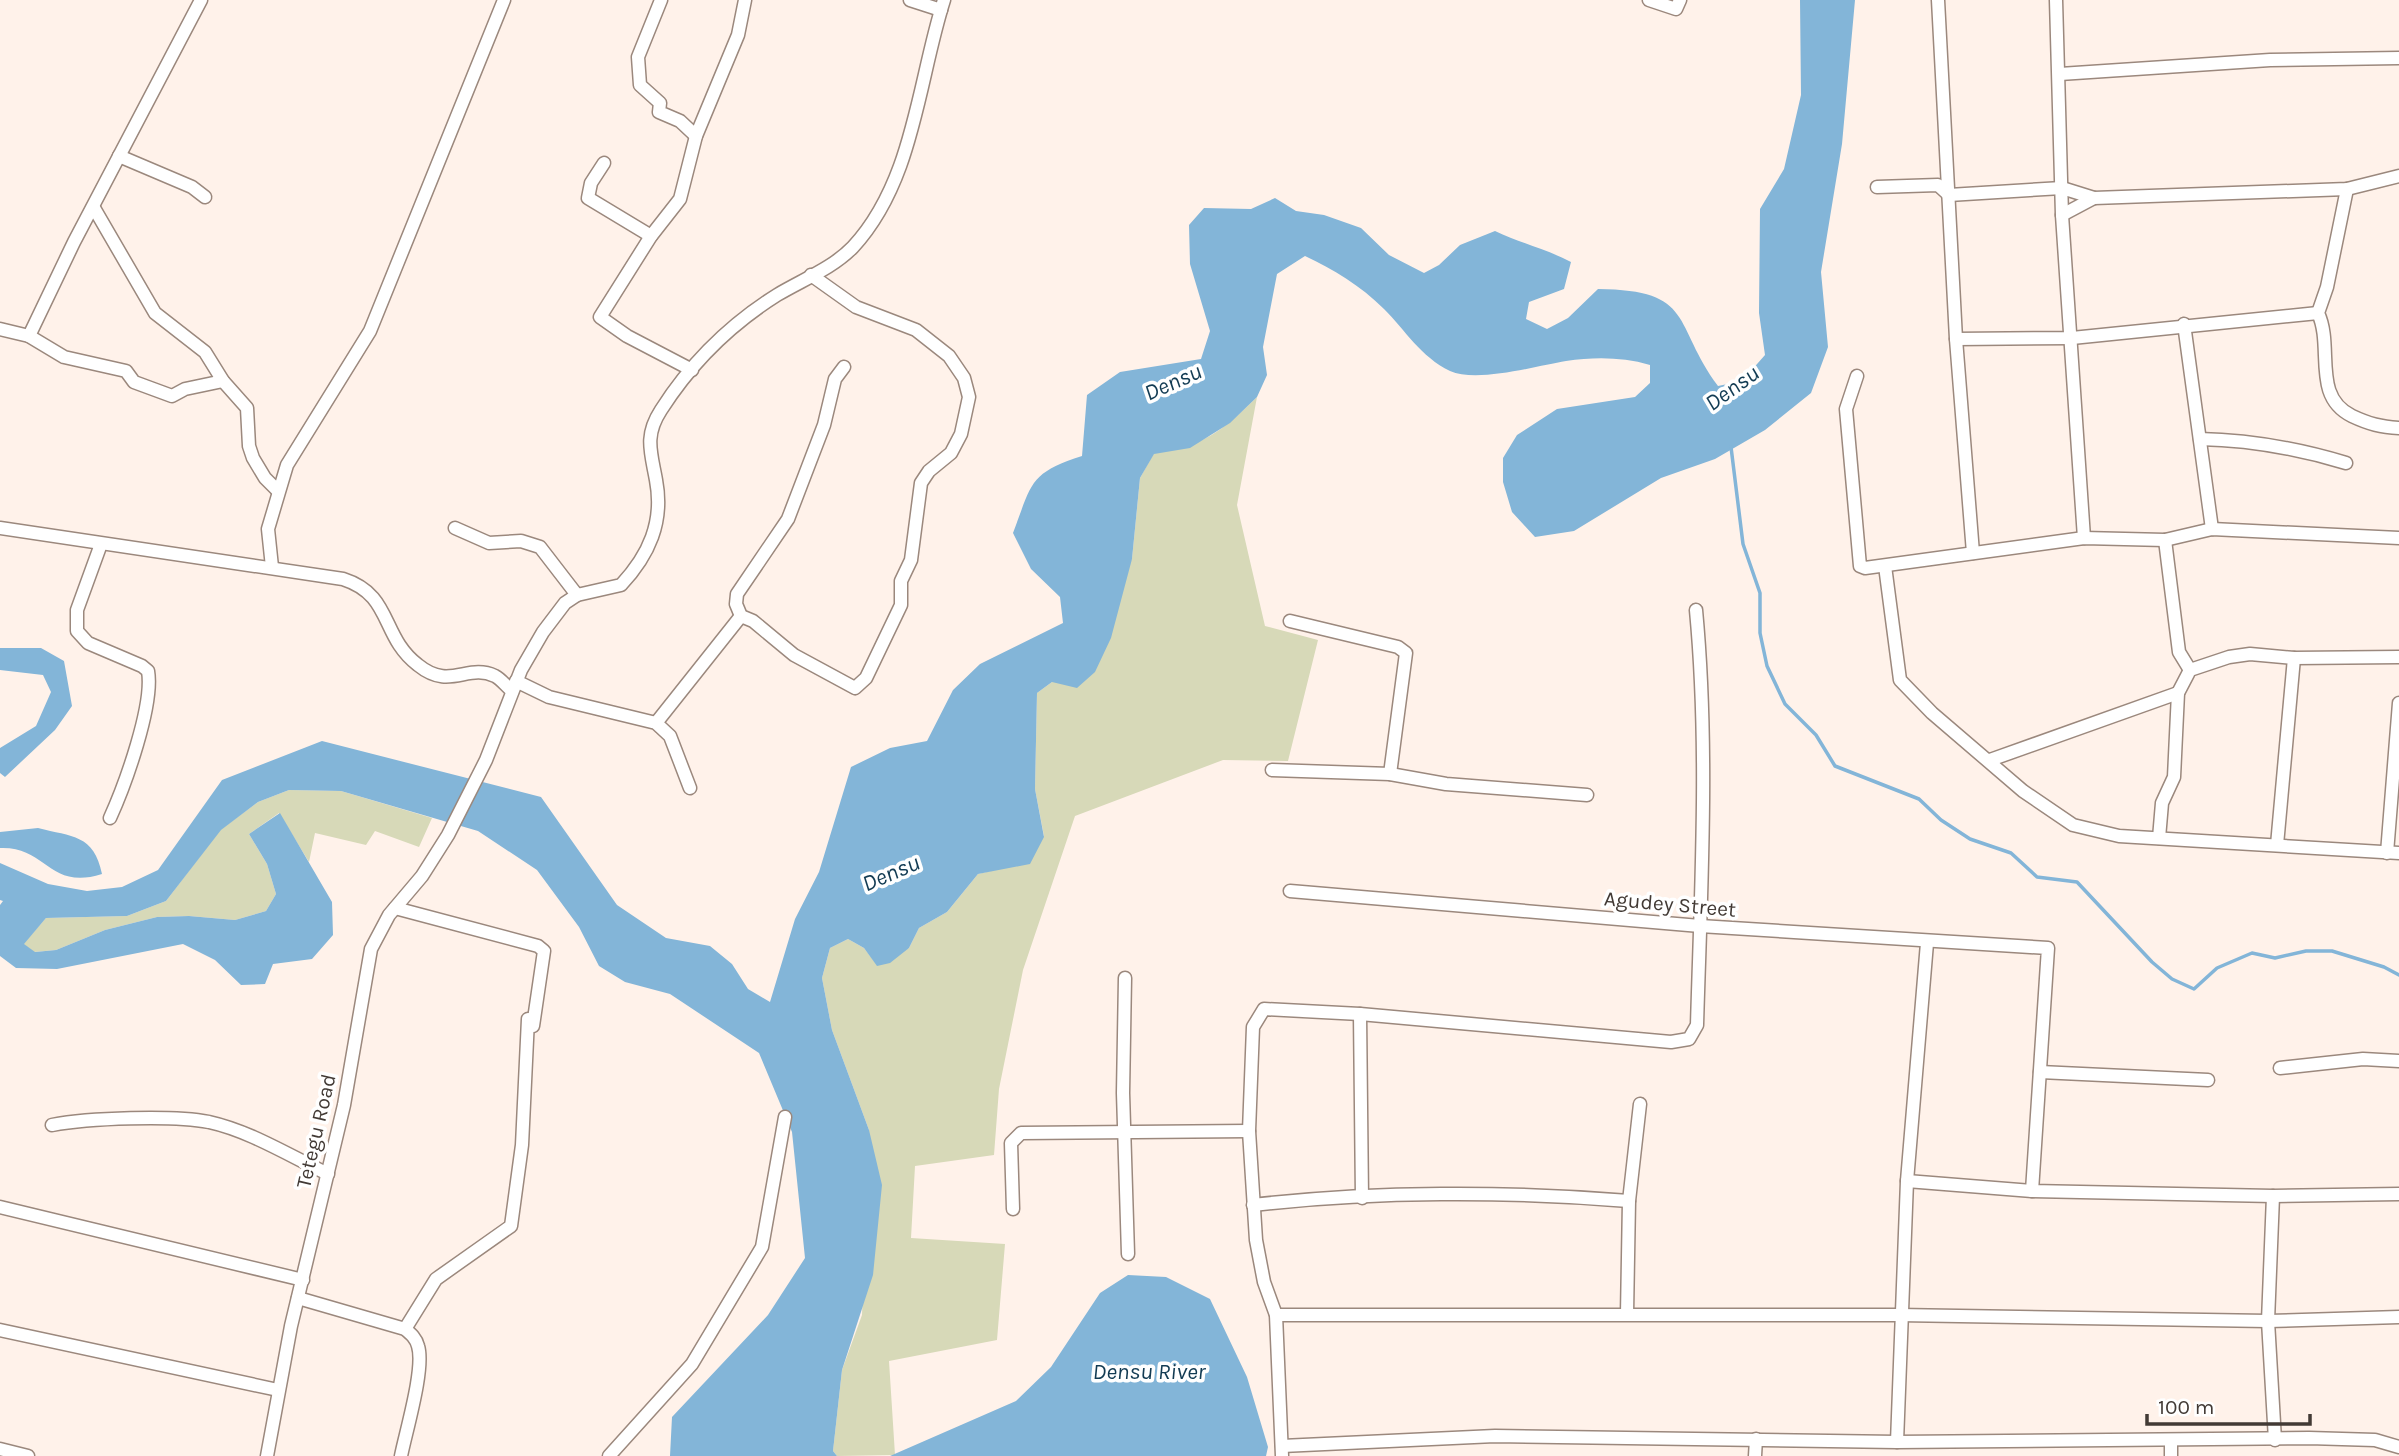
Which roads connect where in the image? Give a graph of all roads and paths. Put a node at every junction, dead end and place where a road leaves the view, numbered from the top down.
1 (201, 0) edge
2 (504, 0) edge
3 (661, 0) edge
4 (745, 0) edge
5 (910, 0) edge
6 (1649, 0) edge
7 (1680, 0) edge
8 (1938, 0) edge
9 (2056, 0) edge
10 (943, 5) edge
11 (2399, 58) edge
12 (2060, 74) junction
13 (696, 136) junction
14 (119, 156) junction
15 (604, 163) dead end
16 (2399, 177) edge
17 (1877, 187) dead end
18 (2062, 188) junction
19 (2347, 189) junction
20 (1948, 195) junction
21 (205, 197) dead end
22 (2094, 198) junction
23 (94, 208) junction
24 (2062, 215) junction
25 (651, 236) junction
26 (811, 275) junction
27 (2318, 313) junction
28 (2184, 324) junction
29 (0, 329) edge
30 (29, 336) junction
31 (2072, 338) junction
32 (1956, 340) junction
33 (844, 367) dead end
34 (692, 370) junction
35 (1857, 376) dead end
36 (223, 381) junction
37 (2399, 428) edge
38 (2200, 439) junction
39 (2346, 463) dead end
40 (278, 491) junction
41 (0, 528) edge
42 (455, 528) dead end
43 (2211, 528) junction
44 (2084, 538) junction
45 (2399, 538) edge
46 (2165, 540) junction
47 (101, 544) junction
48 (1973, 553) junction
49 (1885, 566) junction
50 (272, 567) junction
51 (577, 595) junction
52 (1696, 610) dead end
53 (741, 616) junction
54 (1290, 621) dead end
55 (2399, 657) edge
56 (2294, 658) junction
57 (2190, 670) junction
58 (514, 685) junction
59 (2178, 692) junction
60 (2399, 703) edge
61 (656, 723) junction
62 (1990, 760) junction
63 (1272, 770) dead end
64 (1390, 774) junction
65 (690, 788) dead end
66 (1587, 795) dead end
67 (110, 818) dead end
68 (2159, 838) junction
69 (2277, 845) junction
70 (2393, 853) edge
71 (1290, 891) dead end
72 (395, 908) junction
73 (1700, 926) junction
74 (1927, 943) junction
75 (1125, 978) dead end
76 (1360, 1014) junction
77 (2399, 1061) edge
78 (2280, 1068) dead end
79 (2040, 1072) junction
80 (2208, 1080) dead end
81 (1640, 1104) dead end
82 (785, 1117) dead end
83 (52, 1125) dead end
84 (1125, 1130) junction
85 (1249, 1131) junction
86 (328, 1174) junction
87 (1906, 1181) junction
88 (2032, 1191) junction
89 (2399, 1194) edge
90 (2273, 1196) junction
91 (1362, 1198) junction
92 (1629, 1201) junction
93 (1253, 1205) junction
94 (0, 1208) edge
95 (1013, 1209) dead end
96 (1128, 1254) dead end
97 (303, 1280) junction
98 (298, 1298) junction
99 (1627, 1314) junction
100 (1276, 1315) junction
101 (1899, 1315) junction
102 (2399, 1317) edge
103 (2268, 1321) junction
104 (405, 1329) junction
105 (0, 1330) edge
106 (278, 1390) junction
107 (1756, 1439) junction
108 (2275, 1440) junction
109 (1898, 1442) junction
110 (2171, 1442) junction
111 (2399, 1447) edge
112 (0, 1449) edge
113 (1282, 1451) edge
114 (28, 1456) edge
115 (267, 1456) edge
116 (401, 1456) edge
117 (609, 1456) edge
118 (1755, 1456) edge
119 (2171, 1456) edge

1 - 14 street
2 - 40 street
3 - 13 street
4 - 13 street
5 - 10 street
6 - 7 street
8 - 20 street
9 - 12 street
10 - 26 street
11 - 12 street
12 - 18 street
13 - 25 street
14 - 21 street
14 - 23 street
15 - 25 street
16 - 19 street
17 - 20 street
18 - 20 street
18 - 22 street
18 - 24 street
19 - 22 street
19 - 27 street
20 - 32 street
22 - 24 street
23 - 30 street
23 - 36 street
24 - 31 street
25 - 34 street
26 - 34 street
26 - 53 street
27 - 28 street
27 - 37 street
28 - 31 street
28 - 38 street
29 - 30 street
30 - 36 street
31 - 32 street
31 - 44 street
32 - 48 street
33 - 53 street
34 - 51 street
35 - 49 street
36 - 40 street
38 - 39 street
38 - 43 street
40 - 50 street
41 - 47 street
42 - 51 street
43 - 45 street
43 - 46 street
44 - 46 street
44 - 48 street
46 - 57 street
47 - 50 street
47 - 67 street
48 - 49 street
49 - 62 street
50 - 58 street
51 - 58 street, Tetegu Road
52 - 73 street
53 - 61 street
54 - 64 street
55 - 56 street
56 - 57 street
56 - 69 street
57 - 59 street
58 - 61 street
58 - 72 street, Tetegu Road
59 - 62 street
59 - 68 street
60 - 70 street
61 - 65 street
62 - 68 street
63 - 64 street
64 - 66 street
68 - 69 street
69 - 70 street
71 - 73 street, Agudey Street
72 - 86 street, Tetegu Road
72 - 104 street
73 - 74 street, Agudey Street
73 - 76 street
74 - 79 street, Agudey Street
74 - 87 street
75 - 84 street
76 - 85 street
76 - 91 street
77 - 78 street
79 - 80 street
79 - 88 street
81 - 92 street
82 - 117 street
83 - 86 street
84 - 85 street
84 - 95 street
84 - 96 street
85 - 93 street
86 - 97 street, Tetegu Road
87 - 88 street
87 - 101 street
88 - 90 street
89 - 90 street
90 - 103 street
91 - 92 street
91 - 93 street
92 - 99 street
93 - 100 street
94 - 97 street
97 - 98 street, Tetegu Road
98 - 104 street
98 - 106 street, Tetegu Road
99 - 100 street
99 - 101 street
100 - 113 street
101 - 103 street
101 - 109 street
102 - 103 street
103 - 108 street
104 - 116 street
105 - 106 street
106 - 115 street, Tetegu Road
107 - 109 street
107 - 113 street
107 - 118 street
108 - 110 street
108 - 111 street
109 - 110 street
110 - 119 street
112 - 114 street

